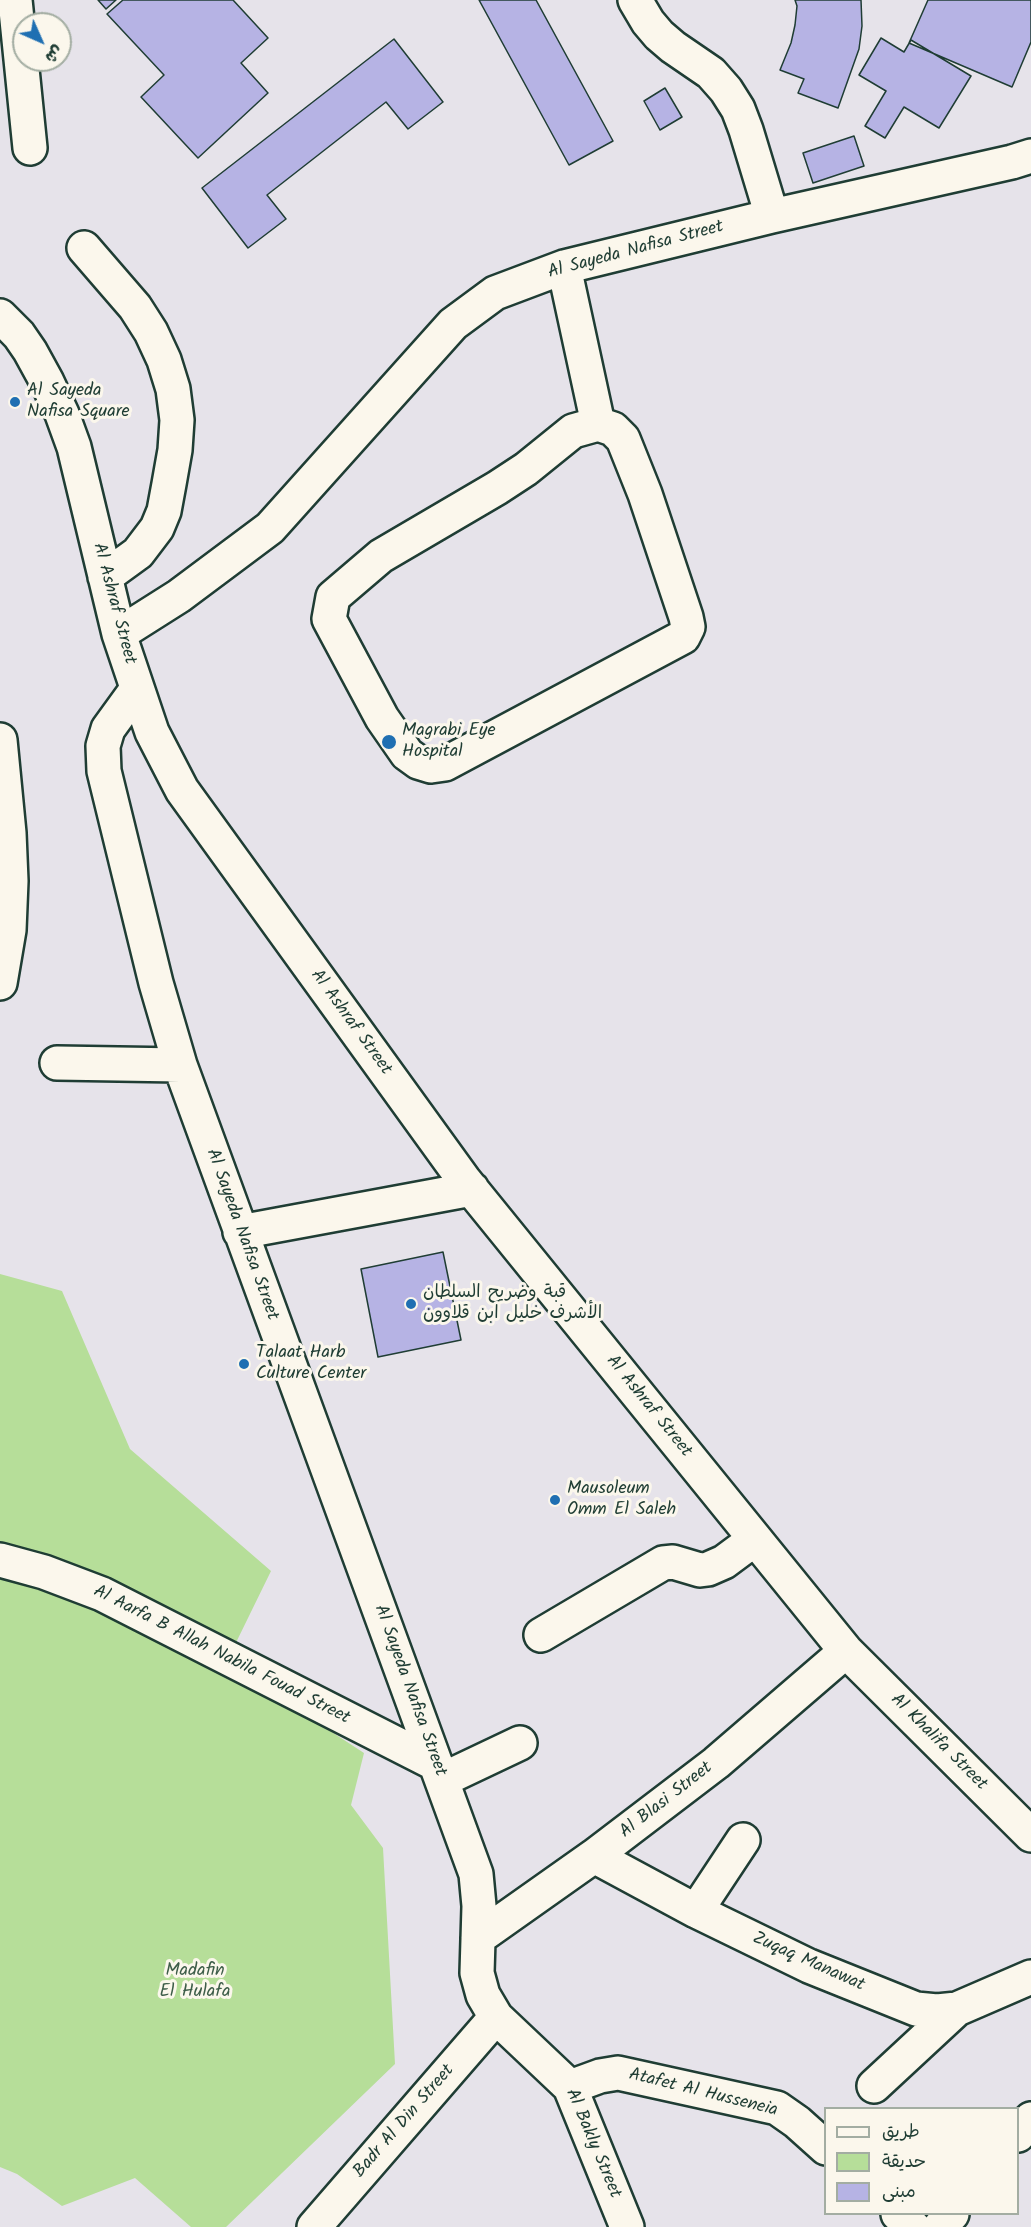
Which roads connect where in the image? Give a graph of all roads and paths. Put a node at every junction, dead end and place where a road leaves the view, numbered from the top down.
1 (15, 0) edge
2 (635, 0) edge
3 (30, 148) dead end
4 (1025, 163) edge
5 (772, 216) junction
6 (84, 248) dead end
7 (564, 267) junction
8 (0, 316) edge
9 (598, 424) junction
10 (105, 577) junction
11 (119, 634) junction
12 (137, 689) junction
13 (0, 740) edge
14 (0, 983) edge
15 (57, 1063) dead end
16 (180, 1065) junction
17 (472, 1189) junction
18 (240, 1232) junction
19 (755, 1539) junction
20 (0, 1560) edge
21 (541, 1635) dead end
22 (846, 1651) junction
23 (520, 1743) dead end
24 (439, 1772) junction
25 (1031, 1834) edge
26 (744, 1840) dead end
27 (594, 1856) junction
28 (696, 1911) junction
29 (478, 1938) junction
30 (1031, 1977) edge
31 (957, 2008) junction
32 (496, 2017) junction
33 (874, 2086) dead end
34 (570, 2087) junction
35 (1031, 2119) edge
36 (1019, 2133) edge
37 (824, 2147) edge
38 (899, 2215) edge
39 (951, 2215) edge
40 (314, 2227) edge
41 (627, 2227) edge
42 (913, 2227) edge
43 (940, 2227) edge

1 - 3 street
2 - 5 street
4 - 5 street, Al Sayeda Nafisa Street
5 - 7 street, Al Sayeda Nafisa Street
6 - 10 street
7 - 9 street
7 - 11 street, Al Sayeda Nafisa Street
8 - 10 street, Al Ashraf Street
9 - 9 street
10 - 11 street, Al Ashraf Street
11 - 12 street, Al Ashraf Street
12 - 16 street, Al Sayeda Nafisa Street
12 - 17 street, Al Ashraf Street
13 - 14 street
15 - 16 street
16 - 18 street, Al Sayeda Nafisa Street
17 - 18 street
17 - 19 street, Al Ashraf Street
18 - 24 street, Al Sayeda Nafisa Street
19 - 21 street
19 - 22 street, Al Ashraf Street
20 - 24 street, Al Aarfa B Allah Nabila Fouad Street
22 - 25 street, Al Khalifa Street
22 - 27 street, Al Blasi Street
23 - 24 street
24 - 29 street, Al Sayeda Nafisa Street
26 - 28 street
27 - 28 street, Zuqaq Manawat
27 - 29 street, Al Blasi Street
28 - 31 street, Zuqaq Manawat
29 - 32 street, Al Sayeda Nafisa Street
30 - 31 street, Zuqaq Manawat
31 - 33 street
32 - 34 street, Al Bakly Street
32 - 40 street, Badr Al Din Street
34 - 37 street, Atafet Al Husseneia
34 - 41 street, Al Bakly Street
35 - 36 street
38 - 42 street
39 - 43 street

